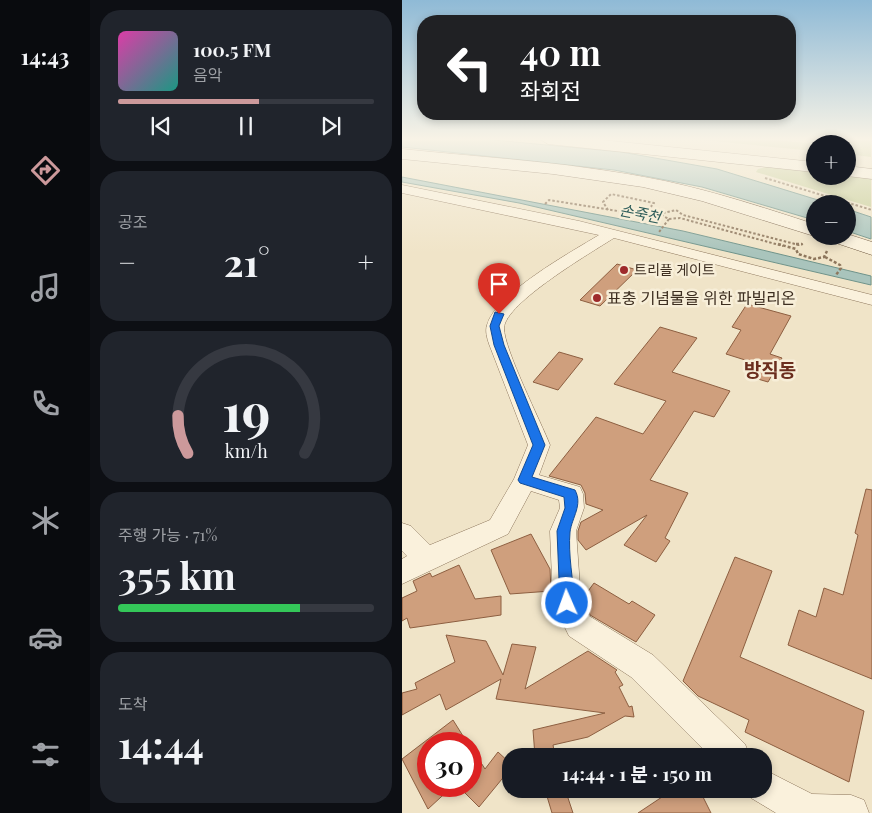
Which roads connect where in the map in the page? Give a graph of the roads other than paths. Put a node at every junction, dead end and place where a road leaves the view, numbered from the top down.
1 (606, 177) edge
2 (402, 189) edge
3 (612, 225) junction
4 (806, 234) edge
5 (847, 245) edge
6 (872, 249) edge
7 (872, 300) edge
8 (525, 480) junction
9 (402, 534) edge
10 (426, 559) junction
11 (402, 572) edge
12 (725, 748) edge
13 (772, 791) edge
14 (851, 813) edge

1 - 4 main road
2 - 3 street
3 - 7 street
3 - 8 street
5 - 6 main road
8 - 10 street
8 - 12 street
9 - 10 street
10 - 11 street
13 - 14 street

